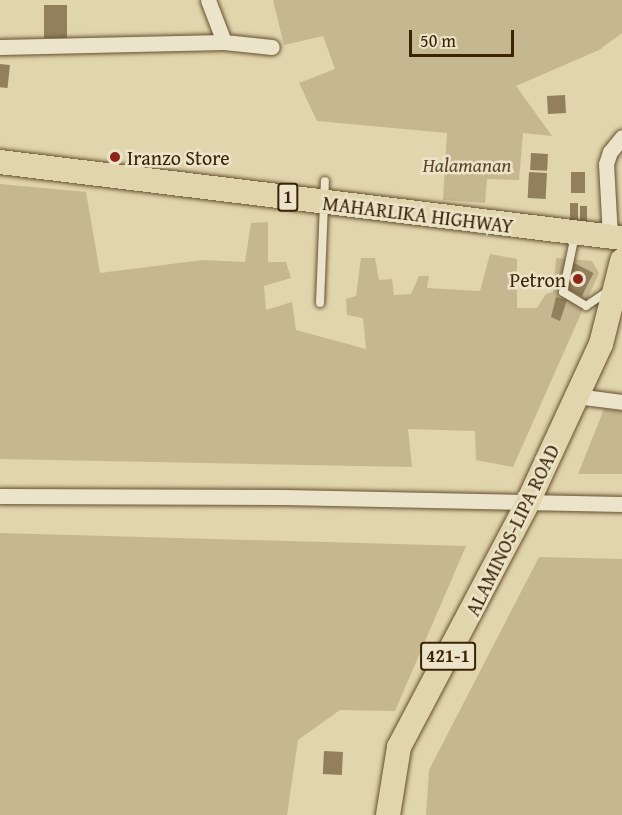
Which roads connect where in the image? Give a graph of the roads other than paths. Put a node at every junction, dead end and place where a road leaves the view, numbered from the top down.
1 (208, 0) edge
2 (224, 42) junction
3 (0, 47) edge
4 (272, 47) dead end
5 (622, 137) edge
6 (0, 162) edge
7 (325, 191) junction
8 (576, 233) junction
9 (616, 237) edge
10 (622, 261) edge
11 (614, 286) junction
12 (320, 303) dead end
13 (622, 320) edge
14 (601, 344) junction
15 (576, 396) junction
16 (622, 402) edge
17 (0, 496) edge
18 (528, 504) junction
19 (622, 504) edge
20 (388, 815) edge

1 - 2 street
2 - 3 street
2 - 4 street
5 - 9 street
6 - 7 main road, MAHARLIKA HIGHWAY / 1
7 - 8 main road, MAHARLIKA HIGHWAY / 1
7 - 12 lane
8 - 9 main road, MAHARLIKA HIGHWAY / 1
8 - 11 lane
10 - 11 main road, ALAMINOS-LIPA ROAD / 421-1
11 - 14 main road, ALAMINOS-LIPA ROAD / 421-1
13 - 14 main road, ALAMINOS-LIPA ROAD / 421-1
14 - 15 main road, ALAMINOS-LIPA ROAD / 421-1
15 - 16 street
15 - 18 main road, ALAMINOS-LIPA ROAD / 421-1
17 - 18 street
18 - 19 street
18 - 20 main road, ALAMINOS-LIPA ROAD / 421-1

